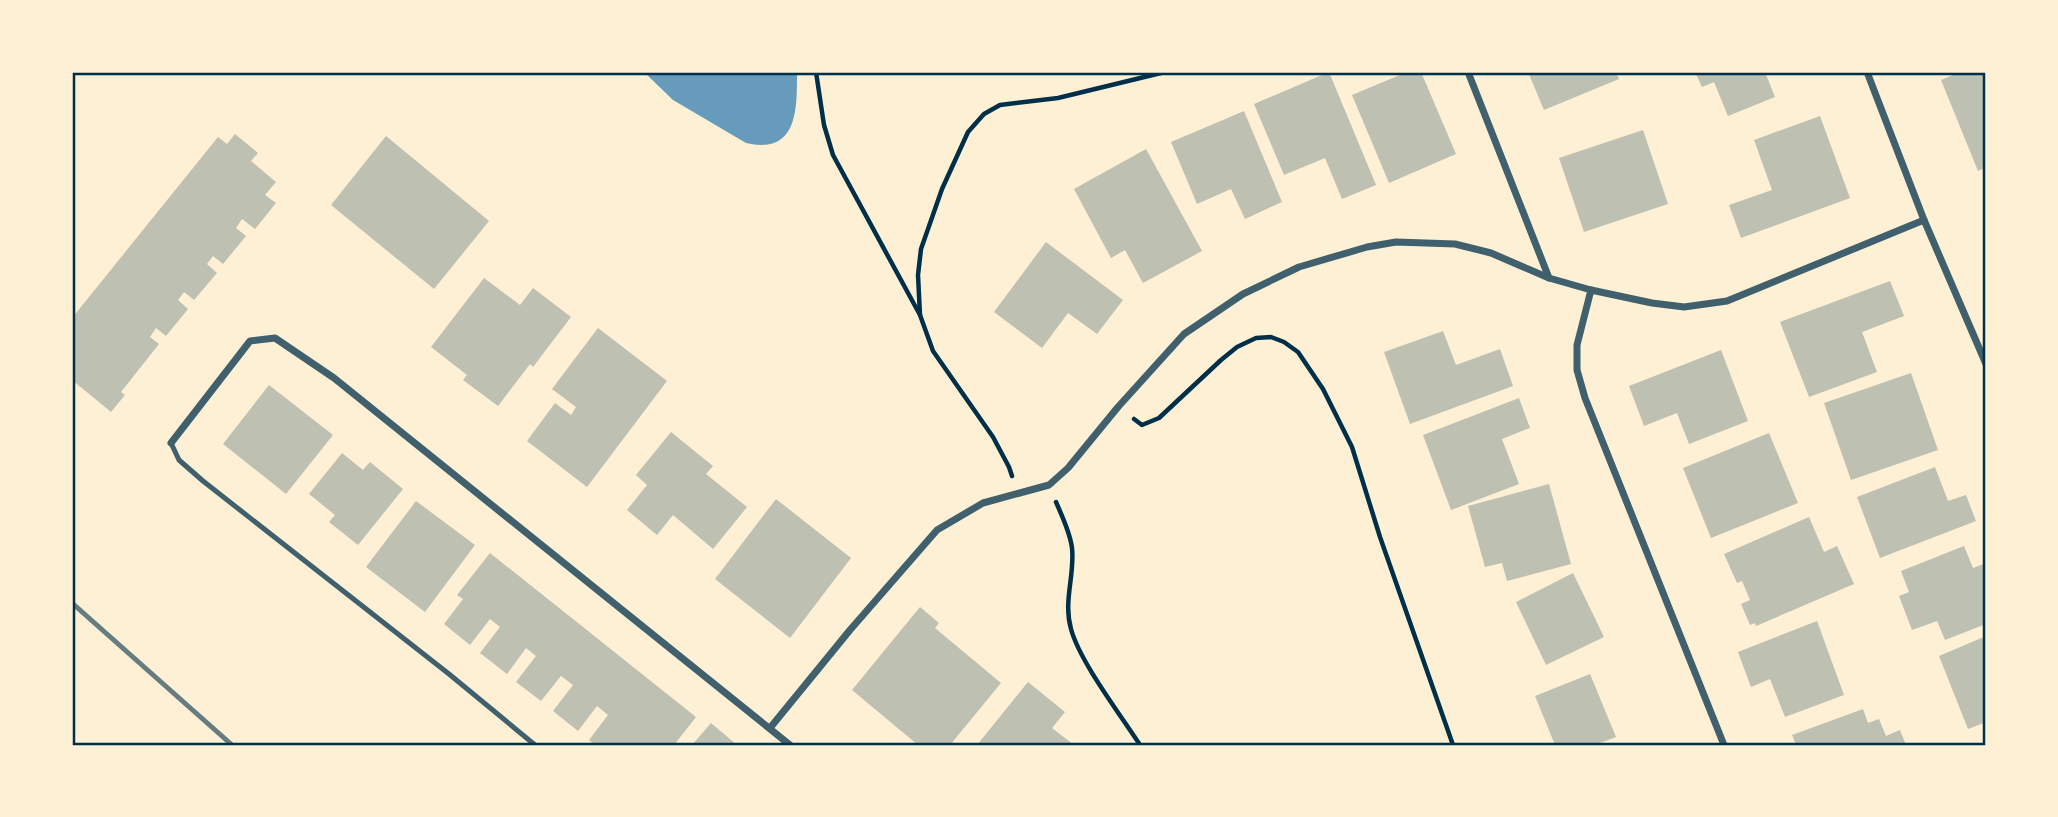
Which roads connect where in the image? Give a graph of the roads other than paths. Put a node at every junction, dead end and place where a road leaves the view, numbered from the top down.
1 (1468, 72) edge
2 (1867, 72) edge
3 (1924, 220) junction
4 (1549, 278) junction
5 (1591, 289) junction
6 (1986, 364) edge
7 (171, 443) joint
8 (770, 728) junction
9 (535, 745) edge
10 (790, 745) edge
11 (1724, 745) edge

1 - 4 street
2 - 3 street
3 - 5 street
3 - 6 street
4 - 5 street
4 - 8 street
5 - 11 street
7 - 8 street
7 - 9 lane
8 - 10 street

